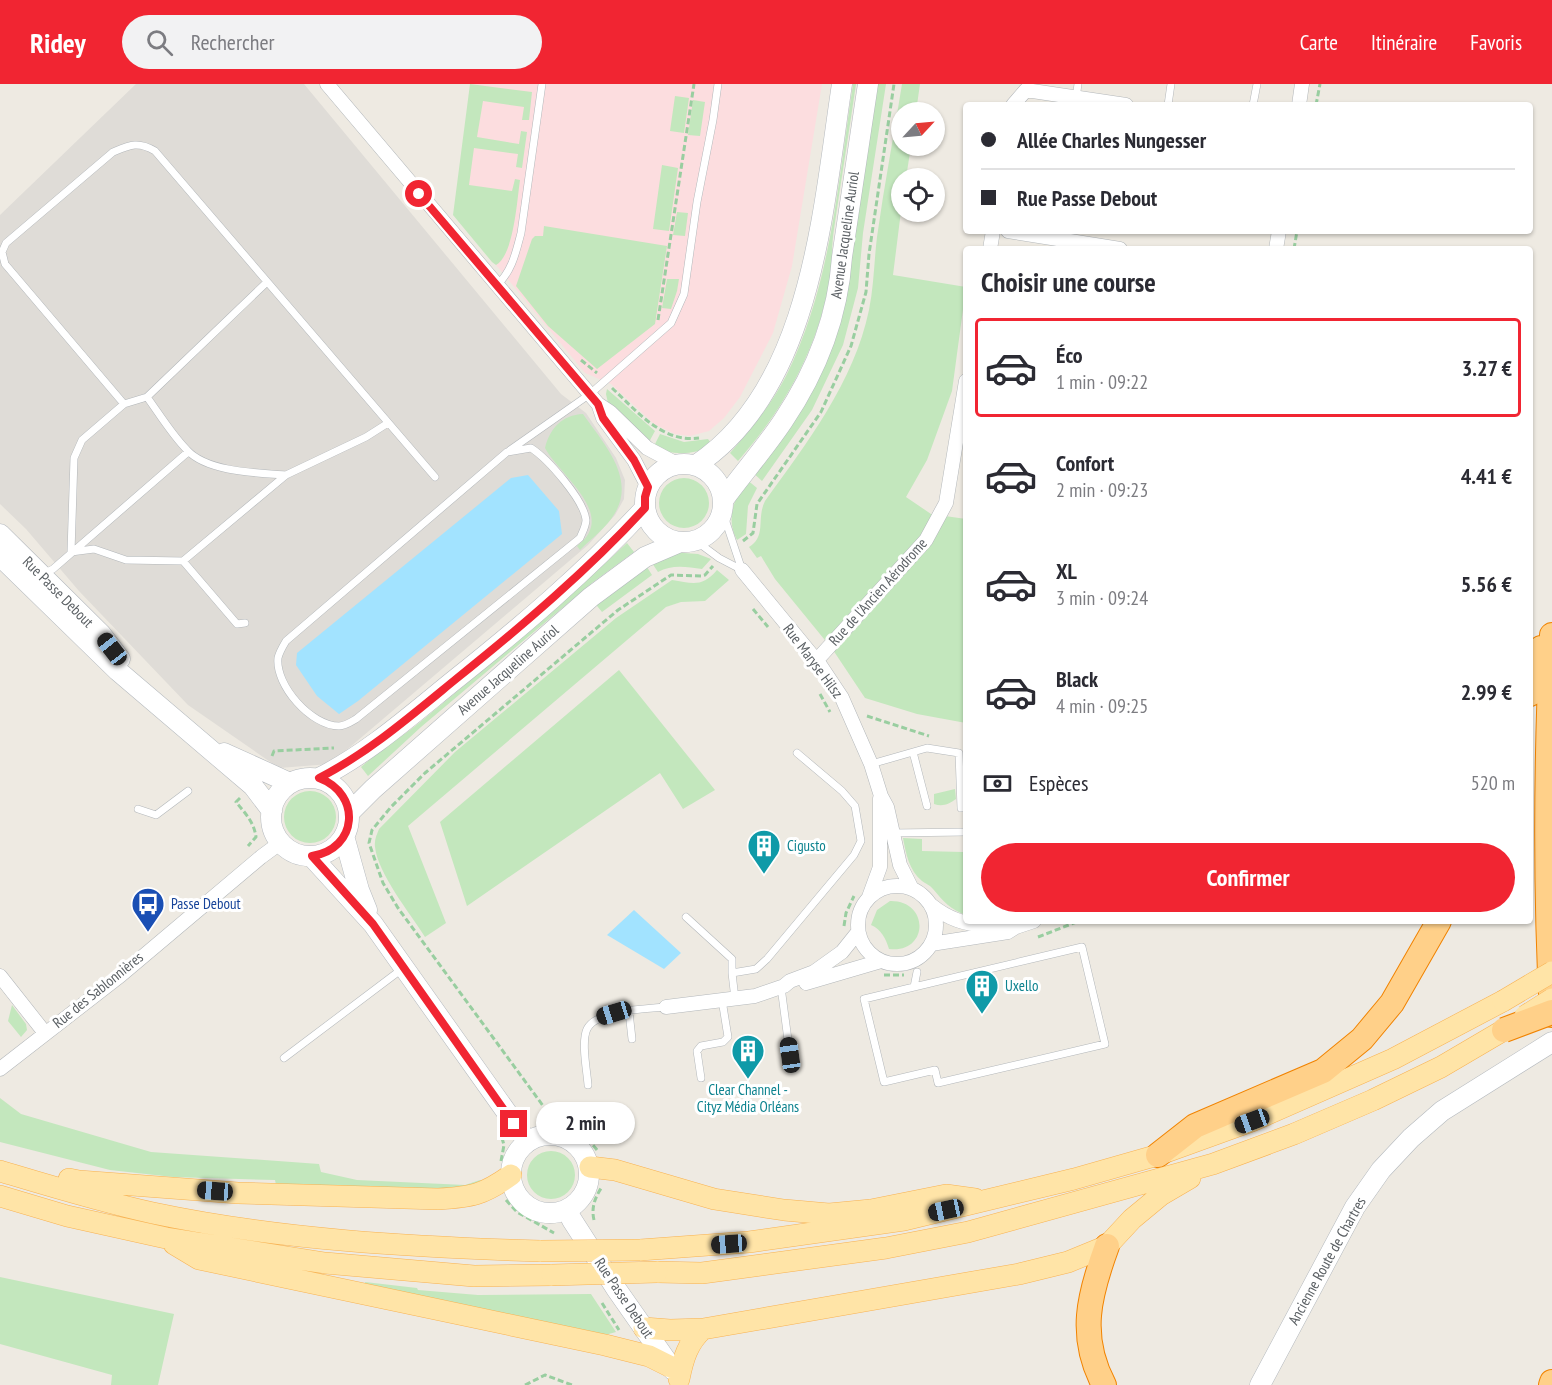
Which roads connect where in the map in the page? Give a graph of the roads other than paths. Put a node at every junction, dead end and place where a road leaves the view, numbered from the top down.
1 (327, 84) edge
2 (542, 84) edge
3 (718, 84) edge
4 (842, 84) edge
5 (868, 84) edge
6 (1171, 84) edge
7 (1257, 84) edge
8 (1302, 84) edge
9 (1077, 91) edge
10 (1016, 102) edge
11 (1116, 102) edge
12 (1168, 102) edge
13 (1254, 102) edge
14 (1299, 102) edge
15 (1027, 234) edge
16 (1101, 246) edge
17 (267, 282) junction
18 (496, 286) junction
19 (147, 398) junction
20 (594, 399) junction
21 (963, 399) edge
22 (124, 404) junction
23 (388, 423) junction
24 (188, 452) junction
25 (507, 452) junction
26 (686, 464) junction
27 (286, 475) junction
28 (435, 477) dead end
29 (648, 487) junction
30 (723, 506) junction
31 (645, 508) junction
32 (0, 534) edge
33 (688, 541) junction
34 (71, 552) junction
35 (1, 556) edge
36 (183, 561) junction
37 (742, 570) junction
38 (48, 583) junction
39 (245, 623) dead end
40 (1552, 635) edge
41 (816, 661) junction
42 (1533, 679) edge
43 (207, 745) junction
44 (913, 752) junction
45 (796, 753) dead end
46 (871, 764) junction
47 (319, 778) junction
48 (290, 783) junction
49 (188, 791) dead end
50 (881, 796) junction
51 (927, 806) dead end
52 (963, 808) edge
53 (138, 809) dead end
54 (272, 811) junction
55 (349, 813) junction
56 (963, 832) edge
57 (893, 833) junction
58 (344, 836) junction
59 (280, 843) junction
60 (312, 856) junction
61 (912, 889) junction
62 (869, 897) junction
63 (929, 902) junction
64 (686, 917) dead end
65 (963, 921) edge
66 (373, 924) junction
67 (980, 924) edge
68 (996, 924) edge
69 (1008, 924) edge
70 (1025, 924) edge
71 (1437, 924) edge
72 (1016, 927) junction
73 (858, 932) junction
74 (931, 944) junction
75 (881, 961) junction
76 (404, 968) junction
77 (917, 972) dead end
78 (1552, 972) edge
79 (732, 973) junction
80 (0, 976) edge
81 (783, 987) junction
82 (914, 987) junction
83 (1552, 999) edge
84 (729, 1000) junction
85 (666, 1007) joint
86 (629, 1012) junction
87 (1552, 1013) edge
88 (1504, 1030) junction
89 (45, 1033) junction
90 (632, 1039) dead end
91 (1552, 1042) edge
92 (790, 1055) dead end
93 (284, 1058) dead end
94 (0, 1069) edge
95 (700, 1078) dead end
96 (588, 1085) dead end
97 (527, 1142) junction
98 (1158, 1155) junction
99 (594, 1160) junction
100 (1213, 1164) junction
101 (0, 1171) edge
102 (504, 1171) junction
103 (0, 1196) edge
104 (988, 1201) junction
105 (567, 1210) junction
106 (166, 1238) junction
107 (1107, 1246) junction
108 (641, 1323) junction
109 (703, 1329) junction
110 (613, 1338) junction
111 (678, 1377) edge
112 (1104, 1385) edge
113 (1260, 1385) edge

1 - 18 street
2 - 18 lane
3 - 20 lane
4 - 26 main road, Avenue Jacqueline Auriol
5 - 30 main road, Avenue Jacqueline Auriol
6 - 12 lane
7 - 13 lane
8 - 14 street
9 - 10 street
9 - 11 street
15 - 16 street
17 - 19 lane
17 - 22 lane
17 - 23 lane
18 - 20 street
19 - 22 lane
19 - 24 lane
20 - 25 lane
20 - 26 street
20 - 29 street
21 - 41 street, Rue de l'Ancien Aérodrome
22 - 34 lane
23 - 27 lane
23 - 28 lane
24 - 27 lane
24 - 34 lane
25 - 25 lane
26 - 29 main road
26 - 30 main road
27 - 36 lane
29 - 31 main road
30 - 33 main road
30 - 37 lane
31 - 33 main road
31 - 47 main road, Avenue Jacqueline Auriol
32 - 38 main road, Rue Passe Debout
33 - 37 lane
33 - 55 main road, Avenue Jacqueline Auriol
34 - 36 lane
34 - 38 lane
35 - 38 main road, Rue Passe Debout
35 - 38 lane
36 - 39 lane
37 - 41 street, Rue Maryse Hilsz
38 - 43 main road, Rue Passe Debout
40 - 42 highway
40 - 87 highway
41 - 46 street, Rue Maryse Hilsz
43 - 48 main road, Rue Passe Debout
43 - 54 main road, Rue Passe Debout
44 - 46 lane
44 - 51 lane
44 - 52 lane
45 - 79 lane
46 - 50 street, Rue Maryse Hilsz
47 - 48 main road
47 - 55 main road
48 - 54 main road
49 - 53 lane
50 - 57 street, Rue Maryse Hilsz
50 - 62 street, Rue Maryse Hilsz
54 - 59 main road
55 - 58 main road
56 - 57 lane
57 - 61 street, Rue Maryse Hilsz
58 - 60 main road
58 - 66 main road
59 - 60 main road
59 - 89 street, Rue des Sablonnières
60 - 66 main road
61 - 62 street
61 - 63 street
62 - 73 street
63 - 65 street
63 - 74 street
64 - 79 lane
66 - 76 main road
67 - 68 street
69 - 72 street
70 - 72 street
71 - 98 highway
72 - 74 street
73 - 75 street
73 - 81 street
74 - 75 street
75 - 81 street
76 - 93 lane
76 - 97 main road
77 - 82 lane
78 - 98 main road, bridge
79 - 84 lane
80 - 89 street
81 - 84 street
81 - 92 lane
82 - 82 lane
83 - 88 main road, bridge
84 - 85 street
84 - 95 lane
85 - 86 lane
86 - 90 lane
86 - 96 lane
87 - 88 highway, bridge
88 - 100 main road
89 - 94 street, Rue des Sablonnières
91 - 113 main road, Ancienne Route de Chartres
97 - 99 main road
97 - 102 main road
98 - 104 main road
99 - 104 main road
99 - 105 main road
100 - 106 main road, bridge
100 - 107 main road
101 - 102 main road
101 - 104 main road, bridge
102 - 105 main road
103 - 106 main road
105 - 108 main road, Rue Passe Debout
106 - 110 main road
107 - 109 main road
107 - 112 highway
108 - 109 main road
108 - 110 main road
108 - 111 main road, Rue Passe Debout
109 - 111 main road
110 - 111 main road

